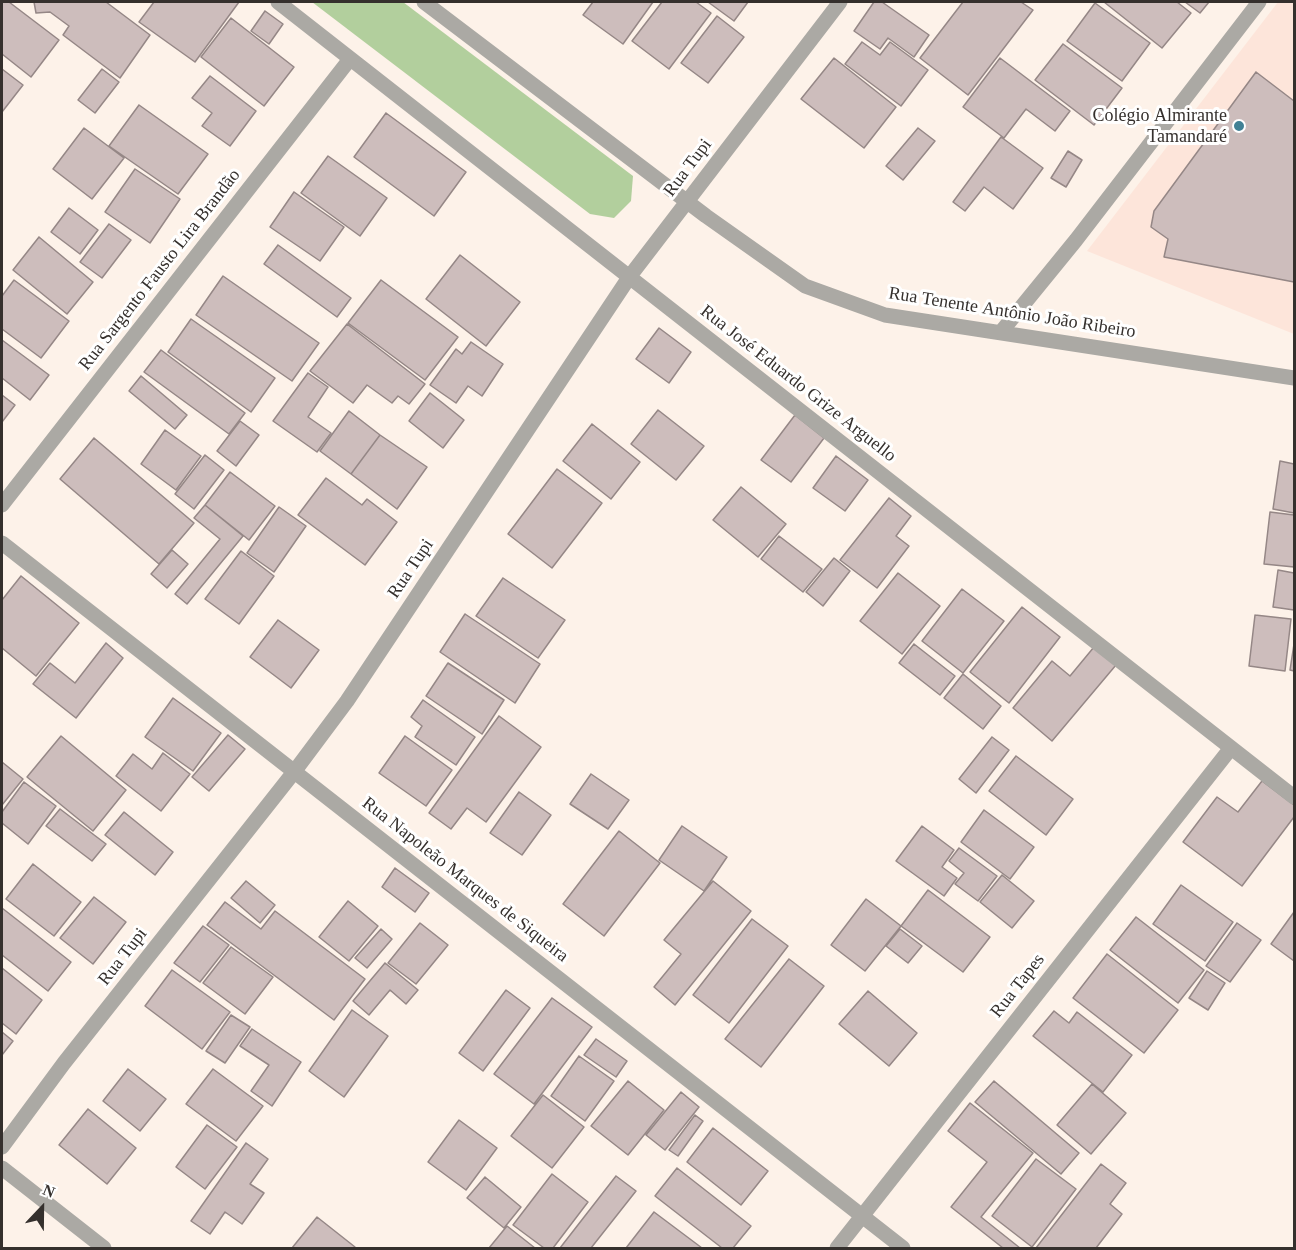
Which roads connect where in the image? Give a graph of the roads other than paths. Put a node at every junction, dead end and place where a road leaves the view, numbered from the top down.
1 (278, 2) edge
2 (424, 2) edge
3 (840, 2) edge
4 (1258, 2) edge
5 (350, 59) junction
6 (687, 202) junction
7 (630, 276) junction
8 (1001, 332) junction
9 (1294, 378) edge
10 (2, 505) edge
11 (2, 543) edge
12 (1231, 748) junction
13 (294, 772) junction
14 (1294, 797) edge
15 (2, 1147) edge
16 (2, 1168) edge
17 (862, 1216) junction
18 (104, 1248) edge
19 (837, 1248) edge
20 (903, 1248) edge

1 - 5 street, Rua José Eduardo Grize Arguello
2 - 6 street, Rua Tenente Antônio João Ribeiro
3 - 6 street, Rua Tupi
4 - 8 street
5 - 7 street, Rua José Eduardo Grize Arguello
5 - 10 street, Rua Sargento Fausto Lira Brandão
6 - 7 street, Rua Tupi
6 - 8 street, Rua Tenente Antônio João Ribeiro
7 - 12 street, Rua José Eduardo Grize Arguello
7 - 13 street, Rua Tupi
8 - 9 street, Rua Tenente Antônio João Ribeiro
11 - 13 street, Rua Napoleão Marques de Siqueira
12 - 14 street, Rua José Eduardo Grize Arguello
12 - 17 street, Rua Tapes
13 - 15 street, Rua Tupi
13 - 17 street, Rua Napoleão Marques de Siqueira
16 - 18 street
17 - 19 street, Rua Tapes
17 - 20 street, Rua Napoleão Marques de Siqueira

